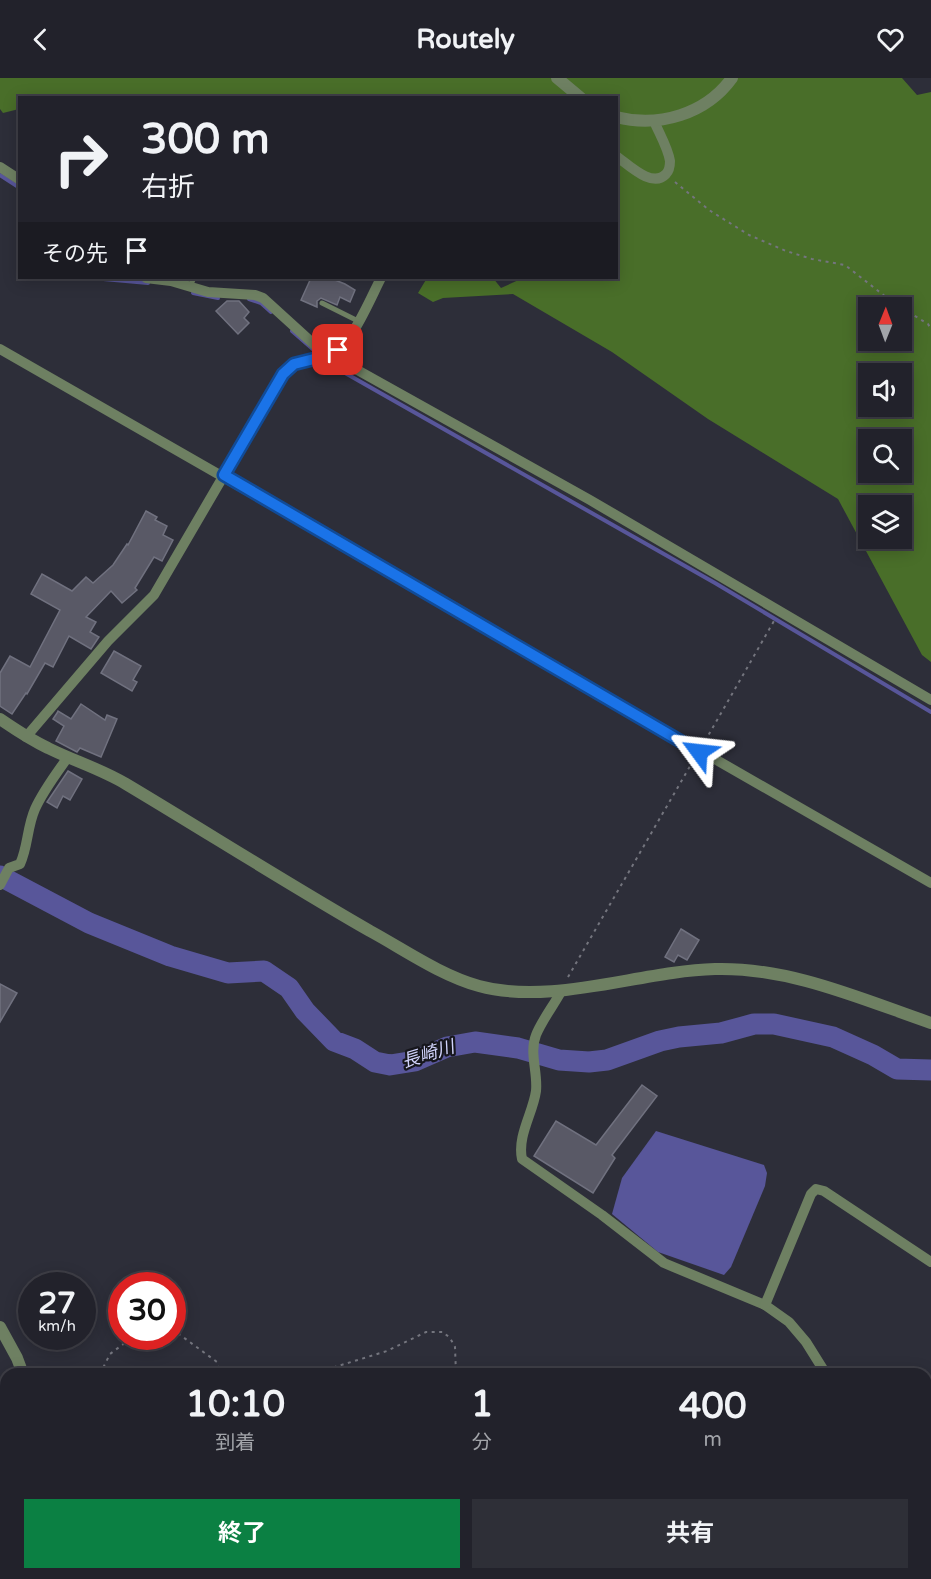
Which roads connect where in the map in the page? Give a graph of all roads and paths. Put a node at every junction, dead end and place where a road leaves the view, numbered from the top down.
1 (557, 78) edge
2 (732, 78) edge
3 (579, 96) edge
4 (618, 117) edge
5 (654, 121) junction
6 (618, 157) edge
7 (0, 167) edge
8 (666, 174) junction
9 (18, 177) edge
10 (154, 279) edge
11 (380, 279) edge
12 (192, 282) edge
13 (887, 297) edge
14 (322, 303) dead end
15 (912, 314) edge
16 (358, 321) junction
17 (930, 324) edge
18 (931, 329) edge
19 (0, 350) edge
20 (323, 356) junction
21 (224, 475) junction
22 (774, 621) dead end
23 (931, 700) edge
24 (0, 719) edge
25 (26, 737) junction
26 (699, 752) junction
27 (68, 757) junction
28 (931, 883) edge
29 (1, 884) edge
30 (562, 990) junction
31 (931, 1023) edge
32 (931, 1262) edge
33 (765, 1305) junction
34 (0, 1327) edge
35 (186, 1339) edge
36 (115, 1350) edge
37 (21, 1368) edge
38 (103, 1368) edge
39 (218, 1368) edge
40 (332, 1368) edge
41 (456, 1368) edge
42 (822, 1368) edge

1 - 3 street
2 - 5 street
4 - 5 street
5 - 8 street
6 - 8 street
7 - 9 street
8 - 13 path
10 - 12 street
11 - 16 street
12 - 20 street
14 - 16 lane
15 - 17 path
16 - 20 street
17 - 18 path
19 - 21 street
20 - 21 street
20 - 23 street
21 - 25 street
21 - 26 street
22 - 26 path
24 - 25 street
25 - 27 street
26 - 28 street
26 - 30 path
27 - 29 street
27 - 30 street
30 - 31 street
30 - 33 street
32 - 33 street
33 - 42 street
34 - 37 street
35 - 39 path
36 - 38 path
40 - 41 path

